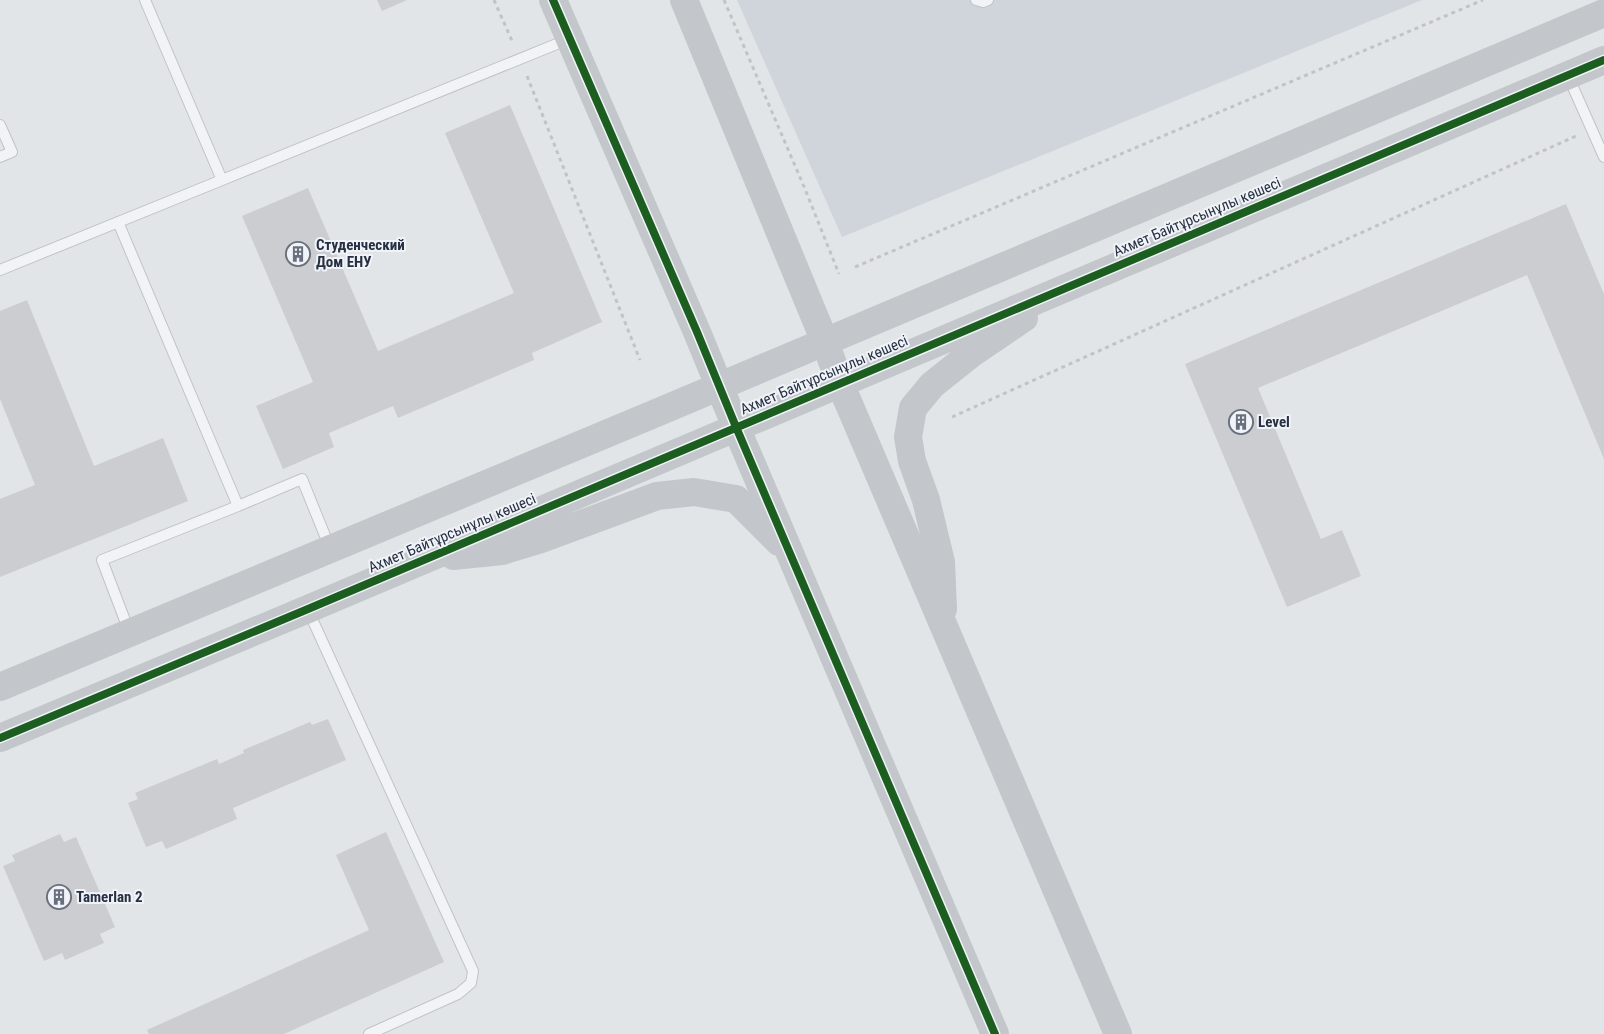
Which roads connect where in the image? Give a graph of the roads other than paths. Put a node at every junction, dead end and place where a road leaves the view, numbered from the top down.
1 (144, 0) edge
2 (553, 0) edge
3 (684, 0) edge
4 (976, 0) edge
5 (988, 0) edge
6 (1604, 13) edge
7 (570, 39) junction
8 (1604, 60) edge
9 (1567, 76) junction
10 (0, 125) edge
11 (0, 156) edge
12 (1604, 157) edge
13 (222, 180) junction
14 (118, 222) junction
15 (0, 270) edge
16 (1077, 283) junction
17 (825, 342) junction
18 (840, 383) junction
19 (720, 386) junction
20 (736, 427) junction
21 (238, 506) junction
22 (330, 549) junction
23 (790, 553) junction
24 (427, 558) junction
25 (308, 609) junction
26 (943, 625) junction
27 (130, 633) junction
28 (0, 687) edge
29 (0, 738) edge
30 (369, 1034) edge
31 (995, 1034) edge
32 (1118, 1034) edge

1 - 13 lane
2 - 7 street
3 - 17 street
4 - 5 lane
6 - 17 street, Ахмет Байтұрсынұлы көшесі
7 - 13 lane
7 - 19 street
8 - 9 street, Ахмет Байтұрсынұлы көшесі
9 - 12 lane
9 - 16 street, Ахмет Байтұрсынұлы көшесі
10 - 11 lane
13 - 14 lane
14 - 15 lane
14 - 21 lane
16 - 18 street, Ахмет Байтұрсынұлы көшесі
16 - 26 street
17 - 18 street
17 - 19 street, Ахмет Байтұрсынұлы көшесі
18 - 20 street, Ахмет Байтұрсынұлы көшесі
18 - 26 street
19 - 20 street
19 - 22 street, Ахмет Байтұрсынұлы көшесі
20 - 23 street
20 - 24 street, Ахмет Байтұрсынұлы көшесі
21 - 22 lane
21 - 27 lane
22 - 27 street, Ахмет Байтұрсынұлы көшесі
23 - 24 street
23 - 31 street
24 - 25 street, Ахмет Байтұрсынұлы көшесі
25 - 29 street, Ахмет Байтұрсынұлы көшесі
25 - 30 lane
26 - 32 street
27 - 28 street, Ахмет Байтұрсынұлы көшесі

